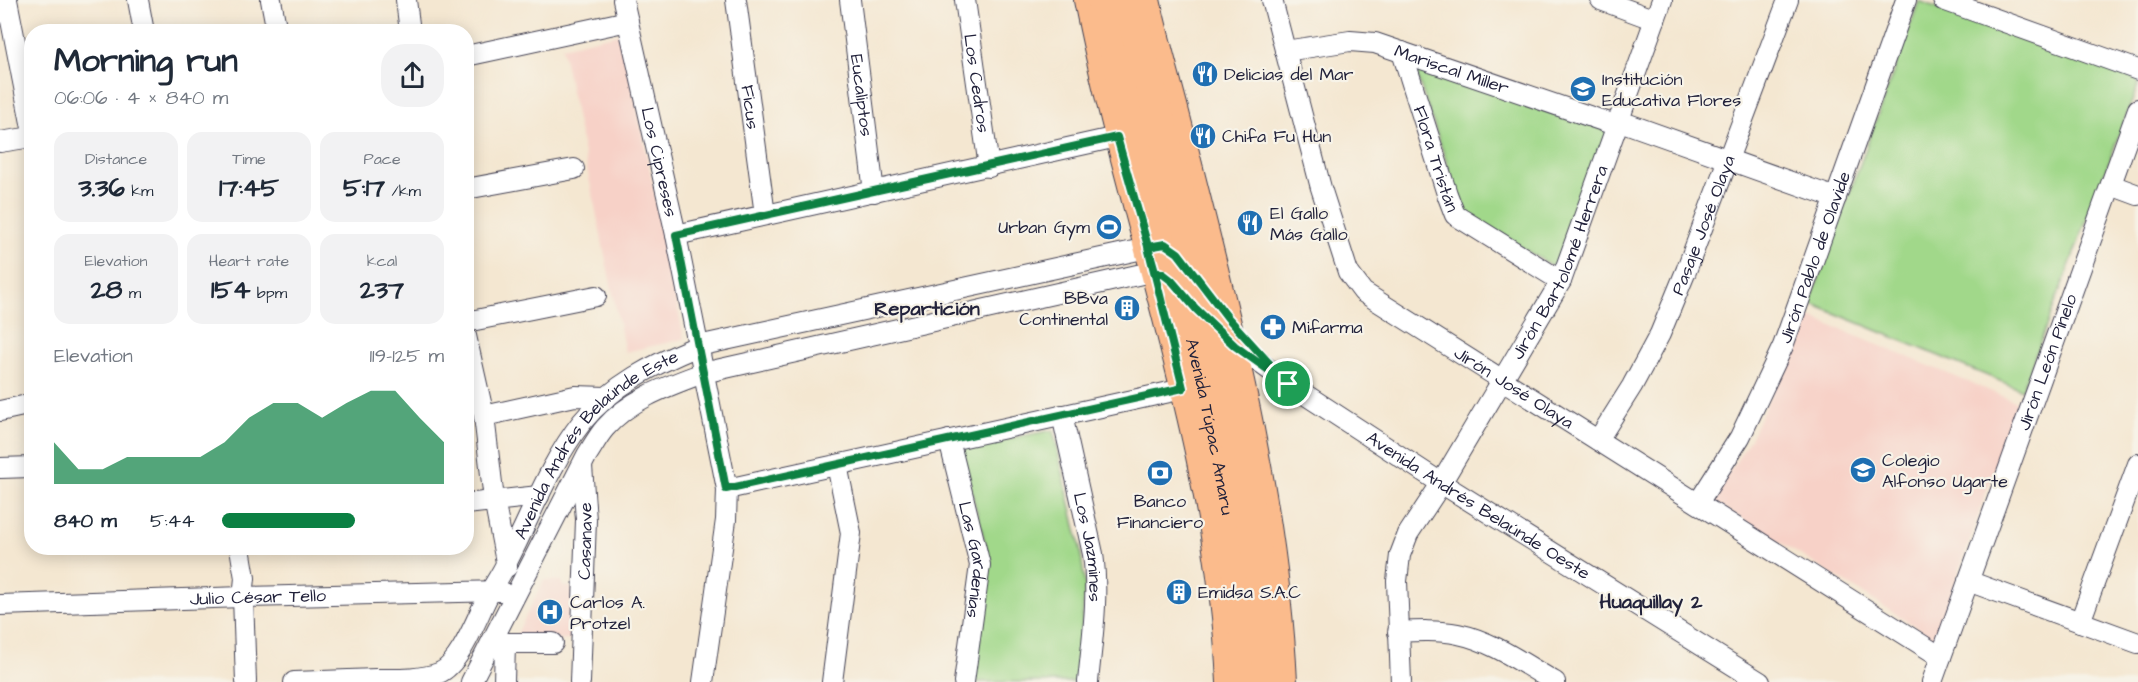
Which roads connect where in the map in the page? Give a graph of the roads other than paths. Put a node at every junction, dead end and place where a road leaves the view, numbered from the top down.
1 (7, 0) edge
2 (138, 0) edge
3 (271, 0) edge
4 (406, 0) edge
5 (623, 0) edge
6 (735, 0) edge
7 (850, 0) edge
8 (965, 0) edge
9 (1087, 0) edge
10 (1103, 0) edge
11 (1129, 0) edge
12 (1147, 0) edge
13 (1272, 0) edge
14 (1600, 0) edge
15 (1662, 0) edge
16 (1788, 0) edge
17 (1906, 0) edge
18 (1943, 0) edge
19 (1654, 20) junction
20 (628, 21) junction
21 (142, 24) edge
22 (276, 24) edge
23 (409, 24) edge
24 (1286, 51) junction
25 (1402, 52) junction
26 (474, 54) edge
27 (2138, 70) edge
28 (24, 87) edge
29 (2138, 109) edge
30 (1616, 122) junction
31 (1117, 137) junction
32 (24, 138) edge
33 (0, 142) edge
34 (1728, 159) junction
35 (989, 166) junction
36 (574, 169) dead end
37 (2111, 185) junction
38 (474, 188) edge
39 (874, 192) junction
40 (2138, 195) edge
41 (1836, 198) junction
42 (765, 215) junction
43 (676, 235) junction
44 (1157, 254) junction
45 (1561, 280) junction
46 (1190, 286) junction
47 (596, 296) dead end
48 (474, 320) edge
49 (1219, 321) junction
50 (698, 346) junction
51 (1235, 346) junction
52 (474, 372) edge
53 (703, 373) junction
54 (1502, 379) junction
55 (1288, 384) junction
56 (1183, 388) junction
57 (606, 397) junction
58 (24, 406) edge
59 (0, 411) edge
60 (1062, 415) junction
61 (484, 416) junction
62 (949, 440) junction
63 (1598, 440) junction
64 (568, 442) junction
65 (2138, 464) edge
66 (582, 465) junction
67 (837, 465) junction
68 (0, 468) edge
69 (24, 468) edge
70 (1441, 483) junction
71 (726, 489) junction
72 (539, 496) junction
73 (494, 500) junction
74 (474, 503) edge
75 (1698, 504) junction
76 (241, 555) edge
77 (506, 565) junction
78 (1968, 581) junction
79 (490, 591) junction
80 (516, 592) junction
81 (243, 597) junction
82 (0, 605) edge
83 (2080, 622) junction
84 (1398, 632) junction
85 (500, 640) junction
86 (2138, 643) edge
87 (553, 644) dead end
88 (1933, 653) junction
89 (246, 682) edge
90 (294, 682) edge
91 (471, 682) edge
92 (504, 682) edge
93 (580, 682) edge
94 (704, 682) edge
95 (832, 682) edge
96 (964, 682) edge
97 (1088, 682) edge
98 (1230, 682) edge
99 (1247, 682) edge
100 (1268, 682) edge
101 (1284, 682) edge
102 (1401, 682) edge
103 (1555, 682) edge
104 (1760, 682) edge
105 (1932, 682) edge

1 - 28 street
2 - 21 street
3 - 22 street
4 - 23 street
5 - 20 street, Los Cipreses
6 - 42 street, Ficus
7 - 39 street, Eucaliptos
8 - 35 street, Los Cedros
9 - 31 main road, Avenida Túpac Amaru
10 - 44 highway, Avenida Túpac Amaru
11 - 46 highway, Avenida Túpac Amaru
12 - 49 main road, Avenida Túpac Amaru
13 - 24 street, Jirón José Olaya
14 - 19 street
15 - 19 street, Jirón Bartolomé Herrera
16 - 34 street, Pasaje José Olaya
17 - 41 street, Jirón Pablo de Olavide
18 - 27 street
19 - 30 street, Jirón Bartolomé Herrera
20 - 26 street
20 - 43 street, Los Cipreses
24 - 25 street, Mariscal Miller
24 - 54 street, Jirón José Olaya
25 - 30 street, Mariscal Miller
25 - 45 street, Flora Tristán
29 - 37 street, Jirón León Pinelo
30 - 34 street, Mariscal Miller
30 - 45 street, Jirón Bartolomé Herrera
31 - 35 street
31 - 44 main road, Avenida Túpac Amaru
32 - 33 street
34 - 41 street, Mariscal Miller
34 - 63 street, Pasaje José Olaya
35 - 39 street
36 - 38 street
37 - 40 street
37 - 78 street, Jirón León Pinelo
39 - 42 street
41 - 75 street, Jirón Pablo de Olavide
42 - 43 street
43 - 50 street, Los Cipreses
44 - 46 highway, Avenida Túpac Amaru
44 - 50 street, Avenida Andrés Belaúnde Este
44 - 53 street, Avenida Andrés Belaúnde Este
44 - 56 main road, Avenida Túpac Amaru
45 - 54 street, Jirón Bartolomé Herrera
46 - 49 highway, Avenida Túpac Amaru
46 - 99 highway, Avenida Túpac Amaru
47 - 48 street
49 - 51 main road, Avenida Túpac Amaru
49 - 55 street, Avenida Andrés Belaúnde Oeste
49 - 100 highway, Avenida Túpac Amaru
50 - 53 street, Los Cipreses
50 - 57 street, Avenida Andrés Belaúnde Este
51 - 55 street, Avenida Andrés Belaúnde Oeste
51 - 101 main road, Avenida Túpac Amaru
52 - 61 street
53 - 66 street, Avenida Andrés Belaúnde Este
53 - 71 street, Los Cipreses
54 - 63 street, Jirón José Olaya
54 - 70 street, Jirón Bartolomé Herrera
55 - 70 street, Avenida Andrés Belaúnde Oeste
56 - 60 street
56 - 98 main road, Avenida Túpac Amaru
57 - 61 street
57 - 64 street, Avenida Andrés Belaúnde Este
58 - 59 street
60 - 62 street
60 - 97 street, Los Jazmines
61 - 73 street
62 - 67 street
62 - 96 street, Las Gardenias
63 - 75 street, Jirón José Olaya
64 - 66 street, Casanave
64 - 72 street, Avenida Andrés Belaúnde Este
65 - 83 street
66 - 80 street, Avenida Andrés Belaúnde Este
66 - 93 street, Casanave
67 - 71 street
67 - 95 street
68 - 69 street
70 - 84 street, Jirón Bartolomé Herrera
70 - 104 street, Avenida Andrés Belaúnde Oeste
71 - 94 street, Los Cipreses
72 - 73 street
72 - 77 street, Avenida Andrés Belaúnde Este
73 - 74 street
73 - 77 street
75 - 88 street, Jirón José Olaya
76 - 81 street
77 - 79 street, Avenida Andrés Belaúnde Este
77 - 80 street
78 - 83 street
78 - 88 street, Jirón León Pinelo
79 - 80 street, Julio César Tello
79 - 81 street, Julio César Tello
79 - 90 street, Avenida Andrés Belaúnde Este
80 - 85 street, Avenida Andrés Belaúnde Este
81 - 82 street, Julio César Tello
81 - 89 street
83 - 86 street
84 - 102 street, Jirón Bartolomé Herrera
84 - 103 street
85 - 87 street
85 - 91 street, Avenida Andrés Belaúnde Este
85 - 92 street
88 - 105 street, Jirón León Pinelo

